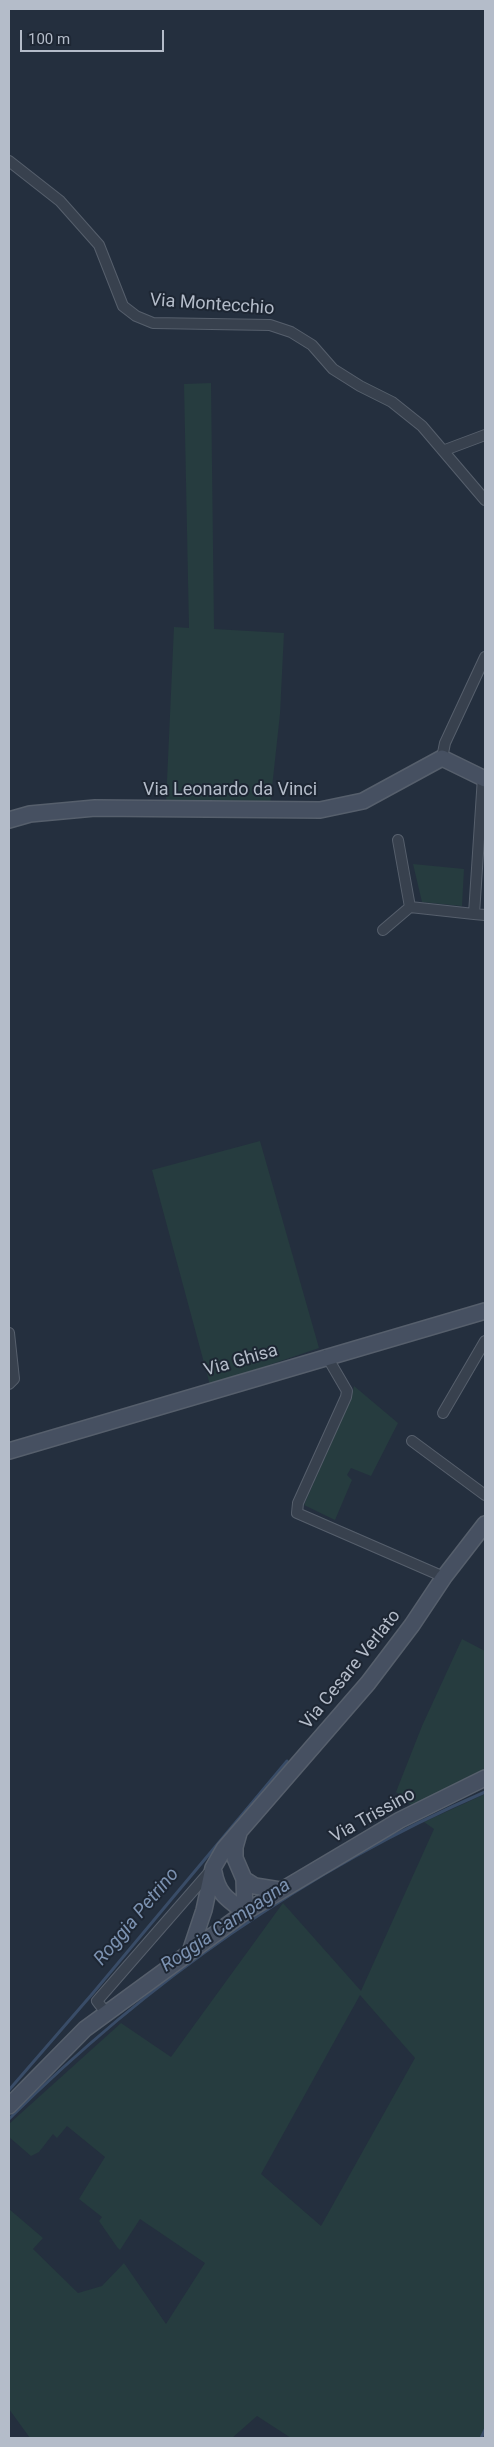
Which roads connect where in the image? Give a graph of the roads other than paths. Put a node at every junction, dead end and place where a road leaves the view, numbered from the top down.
1 (9, 161) edge
2 (485, 435) edge
3 (445, 450) junction
4 (485, 500) edge
5 (485, 657) edge
6 (442, 758) junction
7 (484, 778) edge
8 (9, 820) edge
9 (398, 840) dead end
10 (410, 907) junction
11 (474, 914) junction
12 (485, 915) edge
13 (383, 930) dead end
14 (485, 1311) edge
15 (9, 1333) edge
16 (485, 1341) edge
17 (326, 1356) junction
18 (9, 1384) edge
19 (443, 1413) dead end
20 (412, 1441) dead end
21 (9, 1450) edge
22 (485, 1495) edge
23 (485, 1524) edge
24 (444, 1577) junction
25 (485, 1778) edge
26 (239, 1833) junction
27 (213, 1868) junction
28 (244, 1879) junction
29 (280, 1890) junction
30 (245, 1912) junction
31 (190, 1952) junction
32 (107, 2014) junction
33 (9, 2106) edge

1 - 3 street, Via Montecchio
2 - 3 street
3 - 4 street, Via Montecchio
5 - 6 street
6 - 7 street
6 - 8 street, Via Leonardo da Vinci
7 - 11 street
9 - 10 street
10 - 11 street
10 - 13 street
11 - 12 street
14 - 17 street, Via Ghisa
15 - 18 street
16 - 19 street
17 - 21 street, Via Ghisa
17 - 24 street
20 - 22 street
23 - 24 street, Via Cesare Verlato
24 - 26 street, Via Cesare Verlato
25 - 29 street, Via Trissino
26 - 27 street, Via Cesare Verlato
26 - 28 street
27 - 30 street
27 - 31 street, Via Cesare Verlato
27 - 32 street, Via Cesare Verlato
28 - 29 street
28 - 30 street
29 - 30 street
30 - 31 street
31 - 32 street
32 - 33 street

